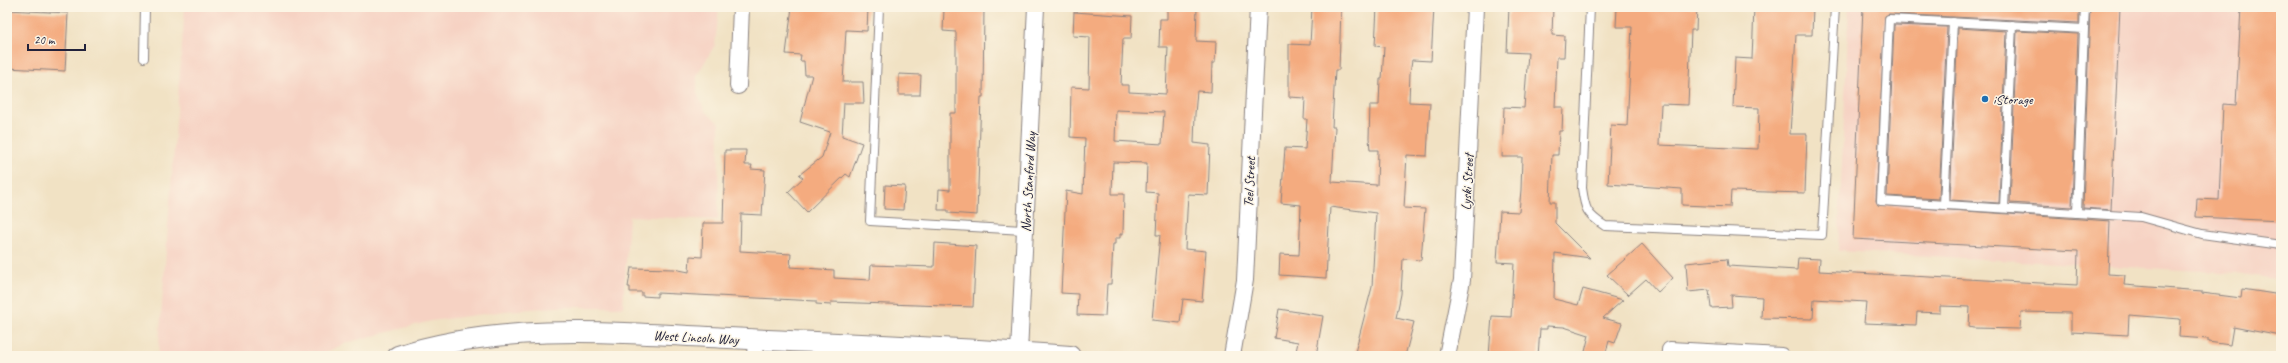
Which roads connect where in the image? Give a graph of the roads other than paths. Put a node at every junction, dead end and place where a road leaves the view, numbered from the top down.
1 (145, 7) edge
2 (741, 7) edge
3 (879, 7) edge
4 (1036, 7) edge
5 (1258, 7) edge
6 (1475, 7) edge
7 (1590, 7) edge
8 (1835, 7) edge
9 (2085, 7) edge
10 (1953, 22) junction
11 (2012, 25) junction
12 (2084, 29) junction
13 (144, 58) dead end
14 (738, 86) dead end
15 (1944, 205) junction
16 (2004, 208) junction
17 (2076, 213) junction
18 (1025, 230) junction
19 (2281, 245) edge
20 (756, 348) edge
21 (1019, 354) edge
22 (398, 356) edge
23 (1070, 356) edge
24 (1232, 356) edge
25 (1447, 356) edge
26 (1670, 356) edge
27 (1781, 356) edge

1 - 13 lane
2 - 14 street
3 - 18 lane
4 - 18 street, North Stanford Way
5 - 24 street, Teel Street
6 - 25 street, Lyski Street
7 - 8 lane
9 - 12 lane
10 - 11 lane
10 - 15 lane
10 - 15 lane
11 - 12 lane
11 - 16 lane
12 - 17 lane
15 - 16 lane
16 - 17 lane
17 - 19 lane
18 - 21 street, North Stanford Way
20 - 21 street, West Lincoln Way
20 - 22 street, West Lincoln Way
21 - 23 street, West Lincoln Way
26 - 27 street

